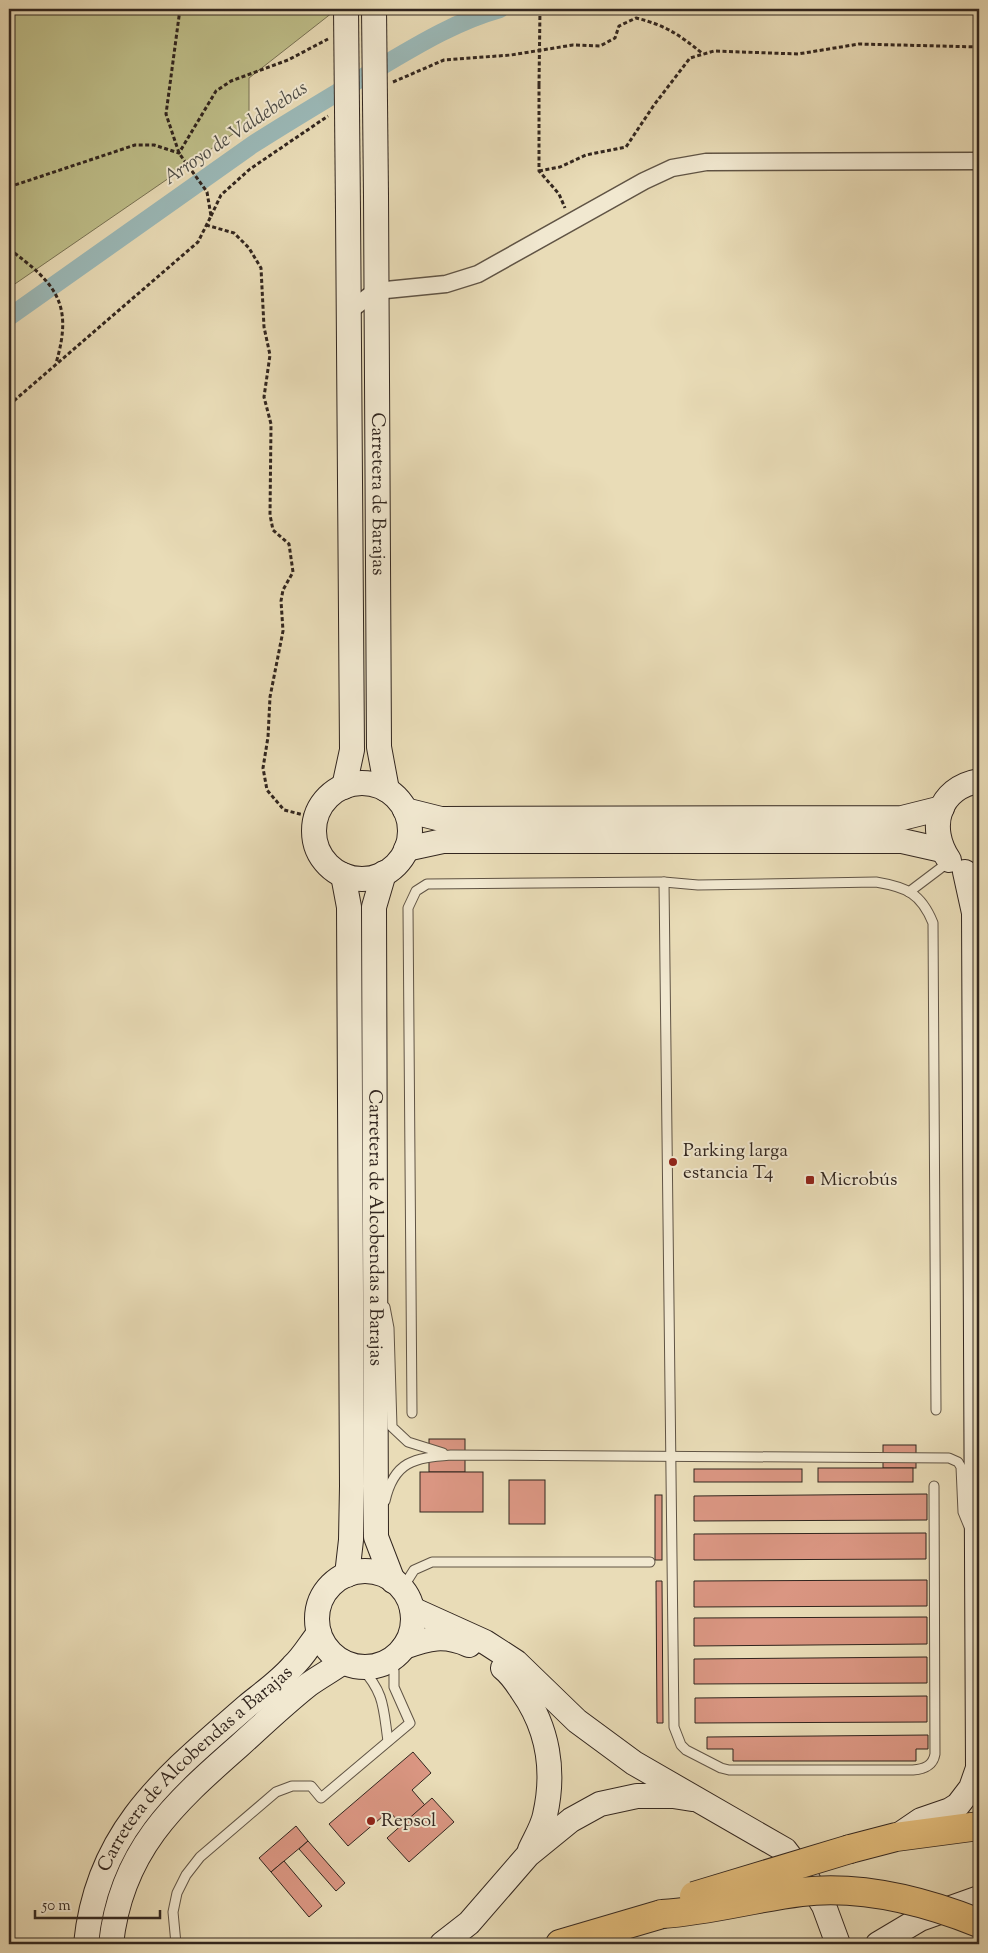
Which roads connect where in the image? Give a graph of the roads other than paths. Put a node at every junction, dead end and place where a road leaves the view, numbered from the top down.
1 (346, 9) edge
2 (374, 9) edge
3 (979, 161) edge
4 (376, 291) junction
5 (349, 312) junction
6 (979, 781) edge
7 (344, 787) junction
8 (387, 790) junction
9 (942, 808) junction
10 (405, 810) junction
11 (406, 849) junction
12 (959, 865) edge
13 (384, 874) junction
14 (343, 875) junction
15 (664, 882) junction
16 (909, 892) junction
17 (376, 1256) junction
18 (936, 1410) dead end
19 (412, 1413) dead end
20 (451, 1455) junction
21 (672, 1457) junction
22 (934, 1486) dead end
23 (376, 1537) junction
24 (976, 1540) junction
25 (650, 1562) dead end
26 (347, 1575) junction
27 (402, 1593) junction
28 (319, 1633) junction
29 (398, 1653) junction
30 (352, 1665) junction
31 (388, 1740) junction
32 (701, 1800) junction
33 (979, 1826) edge
34 (896, 1837) junction
35 (528, 1854) junction
36 (979, 1898) edge
37 (662, 1914) junction
38 (979, 1923) edge
39 (86, 1944) edge
40 (111, 1944) edge
41 (176, 1944) edge
42 (442, 1944) edge
43 (560, 1944) edge
44 (838, 1944) edge
45 (878, 1944) edge

1 - 5 street, Carretera de Barajas, bridge
2 - 4 street, Carretera de Barajas, bridge
3 - 4 street
4 - 5 street
4 - 8 street, Carretera de Barajas
5 - 7 street, Carretera de Barajas
6 - 9 street
7 - 8 street
7 - 14 street
8 - 10 street
9 - 10 street
9 - 12 street
10 - 11 street
11 - 12 street
11 - 13 street
12 - 16 lane
12 - 24 street
13 - 14 street
13 - 17 street, Carretera de Alcobendas a Barajas
14 - 26 street, Carretera de Alcobendas a Barajas
15 - 16 lane
15 - 19 lane
15 - 21 lane
16 - 18 lane
17 - 20 lane
17 - 23 street, Carretera de Alcobendas a Barajas
20 - 21 lane
20 - 23 lane
21 - 22 lane
21 - 24 lane
23 - 27 street, Carretera de Alcobendas a Barajas
24 - 34 street
25 - 27 lane
26 - 27 street
26 - 28 street
27 - 29 street
27 - 32 street
28 - 30 street
28 - 39 street, Carretera de Alcobendas a Barajas
29 - 30 street
29 - 31 lane
29 - 35 street
30 - 31 lane
30 - 40 street, Carretera de Alcobendas a Barajas
31 - 41 lane
32 - 35 street
32 - 44 street
33 - 34 highway
34 - 37 highway, bridge
35 - 42 street
36 - 45 street
37 - 38 highway, bridge
37 - 43 highway

